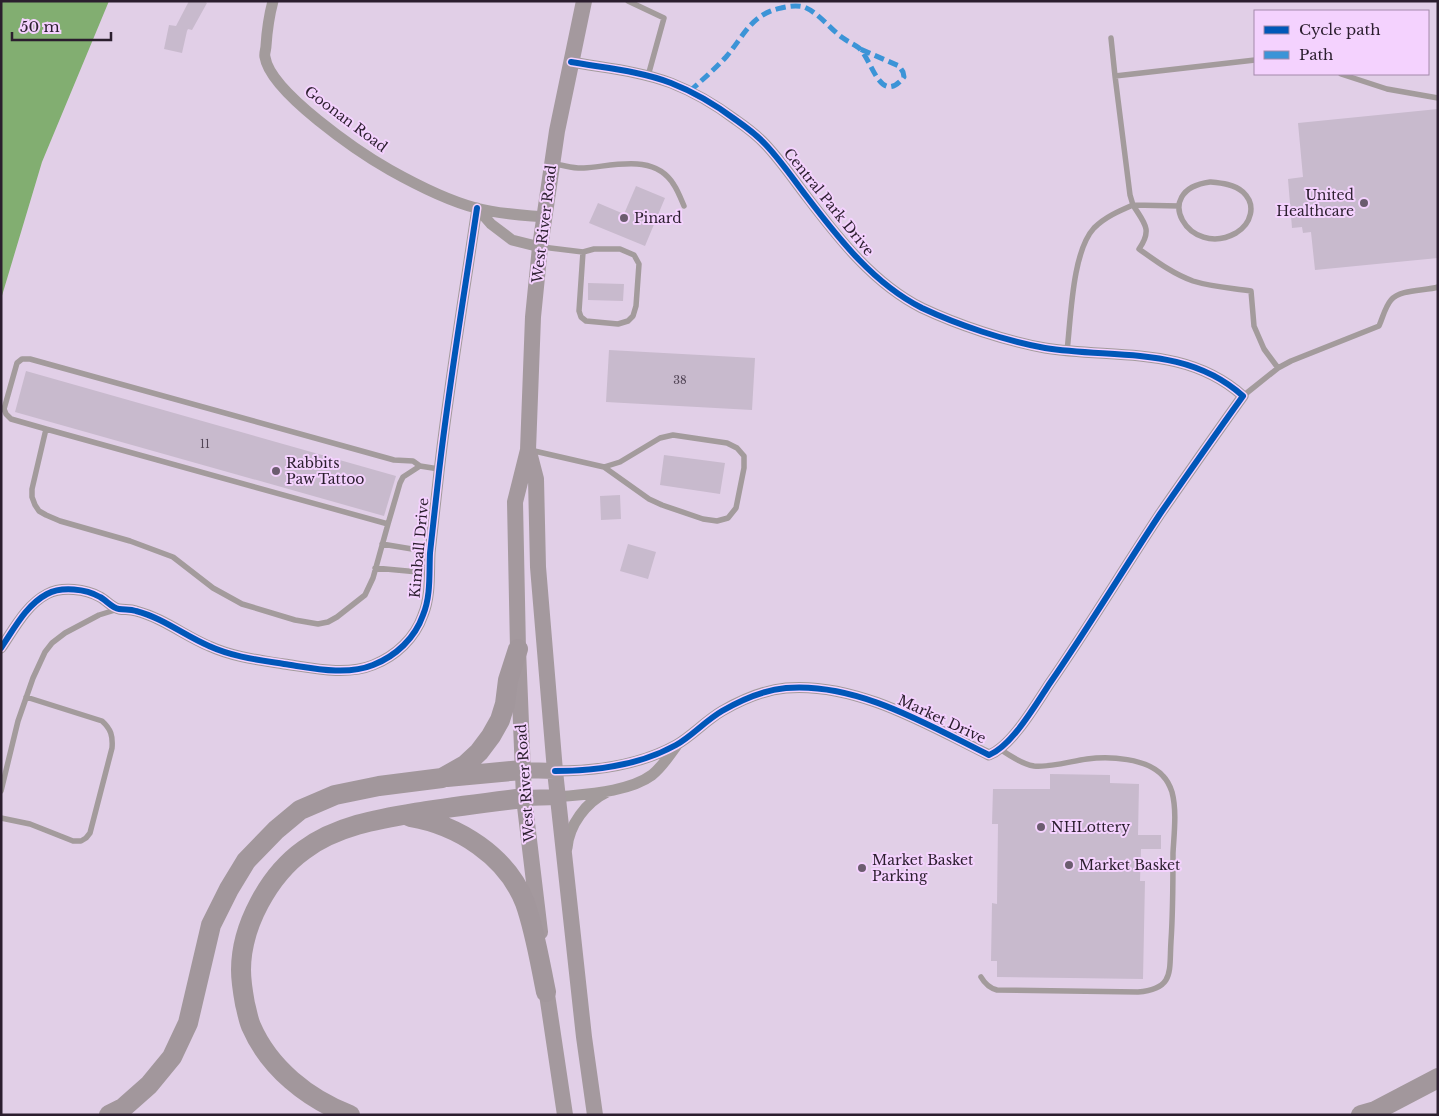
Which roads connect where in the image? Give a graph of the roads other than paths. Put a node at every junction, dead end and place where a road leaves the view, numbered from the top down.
1 (273, 1) edge
2 (584, 1) edge
3 (628, 1) edge
4 (1111, 38) dead end
5 (1254, 60) edge
6 (571, 62) junction
7 (1344, 75) edge
8 (648, 76) junction
9 (1115, 76) junction
10 (1438, 98) edge
11 (552, 164) junction
12 (1133, 205) junction
13 (684, 206) dead end
14 (1179, 206) junction
15 (477, 208) junction
16 (544, 216) junction
17 (540, 247) junction
18 (583, 252) junction
19 (1438, 287) edge
20 (1067, 351) junction
21 (1278, 368) junction
22 (1243, 396) junction
23 (46, 429) junction
24 (528, 450) junction
25 (420, 466) junction
26 (604, 467) junction
27 (439, 469) junction
28 (388, 524) junction
29 (382, 544) junction
30 (430, 552) junction
31 (376, 568) junction
32 (429, 573) junction
33 (117, 609) junction
34 (1, 648) edge
35 (518, 649) junction
36 (26, 697) junction
37 (678, 744) junction
38 (1000, 749) junction
39 (522, 770) junction
40 (555, 771) junction
41 (442, 778) junction
42 (612, 790) junction
43 (1, 792) edge
44 (558, 797) junction
45 (524, 798) junction
46 (398, 815) junction
47 (1, 818) edge
48 (565, 860) junction
49 (981, 976) dead end
50 (546, 992) junction
51 (1438, 1078) edge
52 (109, 1115) edge
53 (350, 1115) edge
54 (565, 1115) edge
55 (595, 1115) edge
56 (1361, 1115) edge

1 - 15 street, Goonan Road
2 - 6 main road, West River Road
3 - 8 lane
4 - 9 lane
5 - 9 lane
6 - 8 street, Central Park Drive
6 - 11 main road, West River Road
7 - 10 lane
8 - 20 street, Central Park Drive
9 - 12 lane
11 - 13 lane
11 - 16 main road, West River Road
12 - 14 lane
12 - 20 lane
12 - 21 lane
14 - 14 lane
15 - 16 street, Goonan Road
15 - 17 street, Goonan Road
15 - 27 street, Kimball Drive
16 - 17 main road, West River Road
17 - 18 lane
17 - 24 main road, West River Road
18 - 18 lane
19 - 21 lane
20 - 22 street, Central Park Drive
21 - 22 lane
22 - 38 street, Market Drive
23 - 25 lane
23 - 28 lane
23 - 31 lane
24 - 26 lane
24 - 35 main road, West River Road
24 - 40 main road, West River Road
25 - 27 lane
25 - 28 lane
26 - 26 lane
27 - 30 street, Kimball Drive
28 - 29 lane
29 - 30 lane
29 - 31 lane
30 - 32 street, Kimball Drive
31 - 32 lane
32 - 33 street, Kimball Drive
33 - 34 street, Kimball Drive
33 - 36 lane
35 - 39 main road, West River Road
35 - 41 highway
36 - 43 lane
36 - 47 lane
37 - 38 street, Market Drive
37 - 40 street, Market Drive
37 - 42 street, Market Drive
38 - 49 lane
39 - 40 main road
39 - 41 highway
39 - 45 main road, West River Road
40 - 44 main road, West River Road
41 - 52 highway
42 - 44 street, Market Drive
42 - 48 street, Market Drive
44 - 45 main road
44 - 48 main road, West River Road
45 - 46 highway
45 - 50 main road, West River Road
46 - 50 highway
46 - 53 highway
48 - 55 main road, West River Road
50 - 54 main road, West River Road
51 - 56 highway

